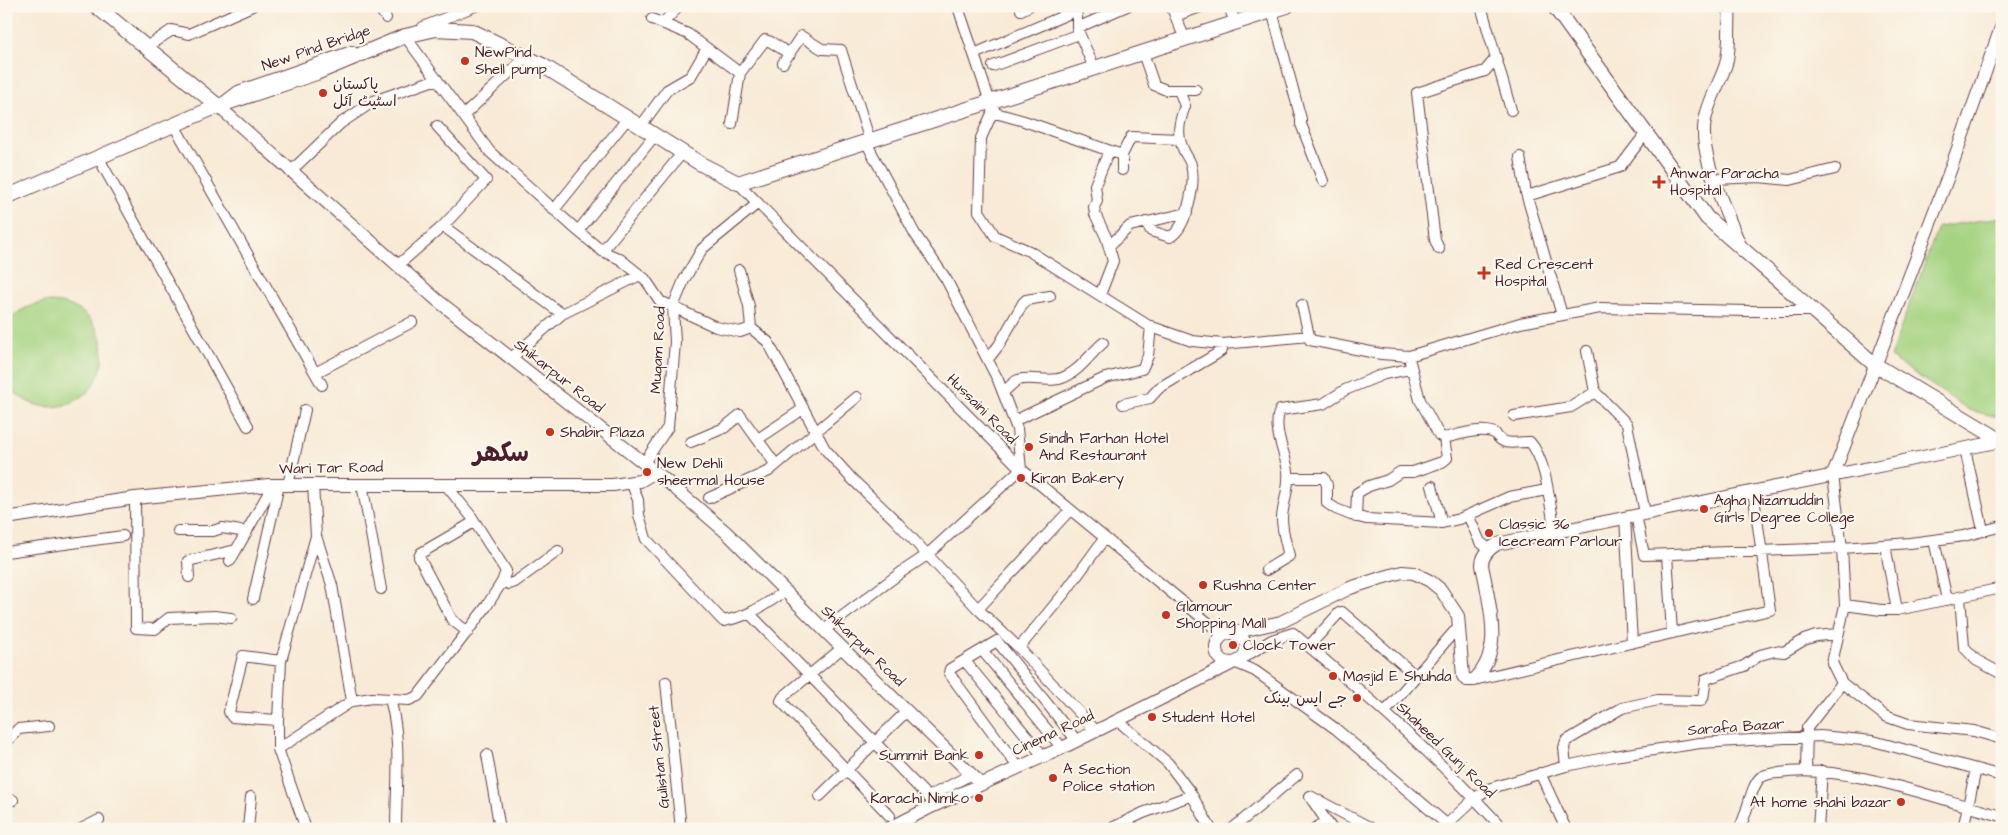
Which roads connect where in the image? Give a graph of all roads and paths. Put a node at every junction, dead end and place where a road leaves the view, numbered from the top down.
1 (96, 6) edge
2 (252, 6) edge
3 (378, 6) edge
4 (475, 6) edge
5 (679, 6) edge
6 (1127, 6) edge
7 (1171, 6) edge
8 (1203, 6) edge
9 (1229, 6) edge
10 (1481, 6) edge
11 (1554, 6) edge
12 (1730, 6) edge
13 (958, 7) edge
14 (1280, 8) edge
15 (1074, 9) edge
16 (1175, 16) junction
17 (386, 18) dead end
18 (652, 19) dead end
19 (663, 23) junction
20 (1236, 23) junction
21 (2002, 26) edge
22 (1078, 31) junction
23 (406, 36) junction
24 (1184, 39) junction
25 (145, 48) junction
26 (707, 48) junction
27 (1143, 53) junction
28 (790, 54) junction
29 (974, 54) junction
30 (526, 57) junction
31 (1496, 58) junction
32 (783, 63) dead end
33 (993, 66) dead end
34 (1094, 68) junction
35 (740, 74) junction
36 (437, 79) junction
37 (1179, 90) junction
38 (1196, 90) dead end
39 (218, 106) junction
40 (991, 107) junction
41 (1511, 110) dead end
42 (464, 115) junction
43 (628, 118) junction
44 (732, 124) dead end
45 (174, 125) junction
46 (437, 126) dead end
47 (641, 126) junction
48 (1646, 133) junction
49 (655, 135) junction
50 (1179, 139) junction
51 (868, 142) junction
52 (1109, 151) junction
53 (683, 152) junction
54 (1122, 156) junction
55 (98, 157) junction
56 (1520, 157) dead end
57 (1835, 169) dead end
58 (1122, 170) dead end
59 (290, 172) junction
60 (1715, 179) junction
61 (1323, 181) dead end
62 (738, 183) junction
63 (1527, 196) junction
64 (6, 197) edge
65 (758, 203) junction
66 (554, 210) junction
67 (1187, 213) junction
68 (1146, 222) junction
69 (443, 226) junction
70 (578, 231) junction
71 (1109, 246) junction
72 (1439, 249) dead end
73 (1742, 250) junction
74 (602, 251) junction
75 (397, 266) junction
76 (739, 270) dead end
77 (640, 275) junction
78 (1100, 294) junction
79 (1050, 296) dead end
80 (1302, 305) dead end
81 (673, 307) junction
82 (1812, 311) junction
83 (562, 314) junction
84 (1562, 315) junction
85 (412, 322) dead end
86 (1151, 326) junction
87 (751, 328) junction
88 (1309, 336) junction
89 (1103, 343) dead end
90 (1223, 344) junction
91 (1587, 352) dead end
92 (1409, 356) junction
93 (510, 358) junction
94 (988, 359) junction
95 (1874, 364) junction
96 (1410, 369) junction
97 (315, 373) junction
98 (322, 385) dead end
99 (1003, 392) junction
100 (1595, 392) junction
101 (857, 398) dead end
102 (1123, 404) dead end
103 (803, 409) junction
104 (305, 410) dead end
105 (1514, 416) dead end
106 (1014, 421) junction
107 (248, 426) dead end
108 (816, 432) junction
109 (1444, 438) junction
110 (758, 439) junction
111 (691, 442) dead end
112 (2001, 442) edge
113 (1965, 449) junction
114 (644, 463) junction
115 (776, 465) junction
116 (1021, 469) junction
117 (655, 472) junction
118 (1833, 476) junction
119 (1288, 478) junction
120 (631, 482) junction
121 (313, 484) junction
122 (362, 484) junction
123 (445, 484) junction
124 (280, 485) junction
125 (1432, 486) dead end
126 (1547, 490) junction
127 (1753, 491) junction
128 (135, 498) junction
129 (709, 498) dead end
130 (1070, 510) junction
131 (1468, 515) junction
132 (1635, 515) junction
133 (1356, 517) junction
134 (6, 518) edge
135 (474, 522) junction
136 (1442, 523) junction
137 (2002, 526) edge
138 (1983, 530) junction
139 (178, 532) dead end
140 (247, 532) junction
141 (1555, 532) junction
142 (123, 536) dead end
143 (316, 536) junction
144 (1104, 539) junction
145 (1934, 540) junction
146 (1885, 545) junction
147 (1842, 548) junction
148 (1489, 549) junction
149 (236, 550) junction
150 (558, 550) dead end
151 (1760, 551) junction
152 (6, 552) edge
153 (1667, 555) junction
154 (927, 556) junction
155 (230, 561) dead end
156 (1266, 570) dead end
157 (189, 577) dead end
158 (502, 582) junction
159 (2002, 588) edge
160 (381, 589) dead end
161 (786, 591) junction
162 (1960, 597) junction
163 (253, 599) dead end
164 (1947, 600) junction
165 (1845, 605) junction
166 (978, 609) junction
167 (1898, 610) junction
168 (750, 614) junction
169 (231, 618) dead end
170 (1281, 622) junction
171 (1458, 627) junction
172 (824, 630) junction
173 (468, 632) junction
174 (1294, 633) junction
175 (1672, 633) junction
176 (1228, 634) junction
177 (1838, 634) junction
178 (1632, 643) junction
179 (1309, 646) junction
180 (842, 648) junction
181 (1019, 648) junction
182 (982, 650) junction
183 (281, 661) junction
184 (965, 661) junction
185 (1237, 661) junction
186 (2002, 674) edge
187 (809, 675) junction
188 (1416, 676) junction
189 (1474, 680) junction
190 (666, 682) dead end
191 (1842, 683) junction
192 (390, 699) junction
193 (352, 701) junction
194 (906, 711) junction
195 (1386, 712) junction
196 (278, 720) junction
197 (1117, 720) junction
198 (49, 726) dead end
199 (1096, 730) junction
200 (1806, 737) junction
201 (2001, 737) edge
202 (1077, 741) junction
203 (874, 742) junction
204 (6, 743) edge
205 (1062, 748) junction
206 (278, 749) junction
207 (487, 755) dead end
208 (1043, 756) junction
209 (1566, 766) junction
210 (1018, 767) junction
211 (1976, 769) junction
212 (846, 770) junction
213 (1806, 771) junction
214 (1822, 771) junction
215 (1540, 773) junction
216 (972, 774) junction
217 (1297, 775) dead end
218 (2002, 776) edge
219 (981, 784) junction
220 (1192, 795) junction
221 (251, 796) dead end
222 (820, 796) dead end
223 (1475, 798) junction
224 (1967, 807) junction
225 (2002, 816) edge
226 (99, 820) dead end
227 (889, 822) edge
228 (1330, 825) edge
229 (1447, 827) edge
230 (81, 829) edge
231 (248, 829) edge
232 (306, 829) edge
233 (396, 829) edge
234 (500, 829) edge
235 (681, 829) edge
236 (1110, 829) edge
237 (1211, 829) edge
238 (1232, 829) edge
239 (1314, 829) edge
240 (1373, 829) edge
241 (1503, 829) edge
242 (1566, 829) edge
243 (1740, 829) edge
244 (1818, 829) edge
245 (1963, 829) edge

1 - 25 main road
2 - 25 street
3 - 17 street
4 - 39 street, New Pind Bridge
5 - 19 street
6 - 22 street
7 - 16 street
8 - 16 street
9 - 20 street
10 - 31 street
11 - 48 main road
12 - 60 street
13 - 29 street
14 - 20 main road
14 - 61 street
15 - 22 street
15 - 29 street
16 - 24 street
18 - 19 street
19 - 26 street
20 - 24 main road
21 - 95 street
22 - 33 street
22 - 34 street
23 - 30 main road
23 - 36 street
23 - 39 main road
24 - 27 main road
25 - 39 main road
26 - 35 street
26 - 47 street
27 - 34 main road
27 - 37 street
28 - 32 street
28 - 35 street
28 - 51 street
29 - 40 street
30 - 42 street
30 - 43 main road
31 - 41 street
31 - 72 street
34 - 40 main road
35 - 44 street
36 - 42 street
36 - 59 street
37 - 38 street
37 - 50 street
39 - 45 main road
39 - 59 street, Shikarpur Road
40 - 51 main road
40 - 52 street
40 - 78 street
42 - 66 street
43 - 47 main road
43 - 66 street
45 - 55 main road
45 - 97 street
46 - 69 street
47 - 49 main road
48 - 63 street
48 - 73 main road
49 - 53 main road
49 - 70 street
50 - 54 street
50 - 67 street
51 - 62 main road
51 - 94 street
52 - 54 street
52 - 71 street
53 - 62 main road
53 - 74 street
54 - 58 street
55 - 64 main road
55 - 107 street
56 - 63 street
57 - 60 street
59 - 75 street, Shikarpur Road
60 - 73 street
62 - 65 street, Hussaini Road
63 - 84 street
65 - 81 street, Muqam Road
65 - 116 street, Hussaini Road
66 - 70 street
67 - 68 street
67 - 68 street
68 - 71 street
69 - 75 street
69 - 83 street
70 - 74 street
71 - 78 street
73 - 82 main road
74 - 77 street
75 - 93 street, Shikarpur Road
76 - 87 street
77 - 81 street
77 - 83 street
78 - 86 street
79 - 94 street
80 - 88 street
81 - 87 street
81 - 114 street, Muqam Road
82 - 84 street
82 - 95 main road
83 - 93 street
84 - 92 street
85 - 97 street
86 - 90 street
86 - 106 street
87 - 103 street
88 - 90 street
88 - 92 street
89 - 99 street
90 - 102 street
91 - 100 street
92 - 96 street
93 - 114 street, Shikarpur Road
94 - 99 street
95 - 112 main road
95 - 118 street
96 - 109 street
96 - 119 street
97 - 98 street
99 - 106 street
100 - 105 street
100 - 132 street
101 - 108 street
103 - 108 street
103 - 110 street
104 - 124 street
106 - 116 street
108 - 115 street
108 - 154 street
109 - 126 street
109 - 133 street
110 - 111 street
110 - 115 street
112 - 113 street
113 - 118 street
113 - 138 street
114 - 117 street, Shikarpur Road
115 - 129 street
116 - 130 street, Hussaini Road
116 - 154 street
117 - 120 street, Wari Tar Road
117 - 161 street, Shikarpur Road
118 - 127 street
118 - 147 street
119 - 133 street
119 - 156 street
120 - 123 street, Wari Tar Road
120 - 168 street
121 - 122 street, Wari Tar Road
121 - 124 street, Wari Tar Road
121 - 143 street
122 - 123 street, Wari Tar Road
122 - 160 street
123 - 135 street
124 - 128 street, Wari Tar Road
124 - 140 street
124 - 163 street
125 - 136 street
126 - 131 street
126 - 141 street
127 - 132 street
127 - 151 street
128 - 134 street, Wari Tar Road
128 - 169 street
130 - 144 street, Hussaini Road
130 - 166 street
131 - 136 street
131 - 148 street
132 - 141 street
132 - 153 street
132 - 178 street
133 - 136 street
135 - 158 street
135 - 173 street
137 - 138 street
138 - 145 street
139 - 140 street
140 - 149 street
141 - 148 street
142 - 152 street
143 - 183 street
143 - 193 street
144 - 176 street, Hussaini Road
144 - 181 street
145 - 146 street
145 - 164 street
146 - 147 street
146 - 167 street
147 - 151 street
147 - 165 street
148 - 189 street
149 - 155 street
149 - 157 street
150 - 158 street
151 - 153 street
151 - 175 street
153 - 175 street
154 - 166 street
154 - 172 street
158 - 173 street
159 - 162 street
161 - 168 street
161 - 172 street, Shikarpur Road
162 - 164 street
162 - 186 street
164 - 167 street
165 - 167 street
165 - 177 street
166 - 181 street
168 - 187 street
170 - 171 street
170 - 174 street, Shaheed Gunj Road
170 - 176 street
171 - 188 street
171 - 189 street
172 - 180 street, Shikarpur Road
173 - 192 street
174 - 179 street, Shaheed Gunj Road
174 - 185 street
175 - 178 street
176 - 185 street
176 - 185 street
177 - 191 street
177 - 209 street
178 - 189 street
179 - 188 street
179 - 195 street, Shaheed Gunj Road
180 - 187 street
180 - 194 street, Shikarpur Road
181 - 199 street
182 - 184 street
182 - 202 street
182 - 205 street
183 - 196 street
183 - 196 street
184 - 208 street
184 - 210 street
185 - 197 street, Cinema Road
185 - 229 street
187 - 203 street
187 - 212 street
188 - 195 street
190 - 235 street, Gulistan Street
191 - 200 street
191 - 201 street
192 - 193 street
192 - 233 street
193 - 206 street
194 - 203 street
194 - 216 street, Shikarpur Road
195 - 223 street, Shaheed Gunj Road
196 - 206 street
197 - 199 street, Cinema Road
197 - 220 street
198 - 204 street
199 - 202 street, Cinema Road
200 - 209 street, Sarafa Bazar
200 - 211 street, Sarafa Bazar
200 - 213 street
202 - 205 street, Cinema Road
203 - 212 street
203 - 216 street
205 - 208 street, Cinema Road
206 - 232 street
207 - 234 street
208 - 210 street, Cinema Road
209 - 215 street, Sarafa Bazar
210 - 219 street, Cinema Road
211 - 218 street, Sarafa Bazar
211 - 224 street
212 - 222 street
212 - 227 street
213 - 214 street
213 - 243 street
214 - 224 street
214 - 244 street
215 - 223 street, Sarafa Bazar
215 - 242 street
216 - 219 street, Shikarpur Road
217 - 238 street
219 - 227 street, Cinema Road
220 - 236 street
220 - 237 street
221 - 231 street
223 - 229 street, Sarafa Bazar
223 - 241 street, Shaheed Gunj Road
224 - 225 street
224 - 245 street
226 - 230 street
228 - 239 street
228 - 240 street

